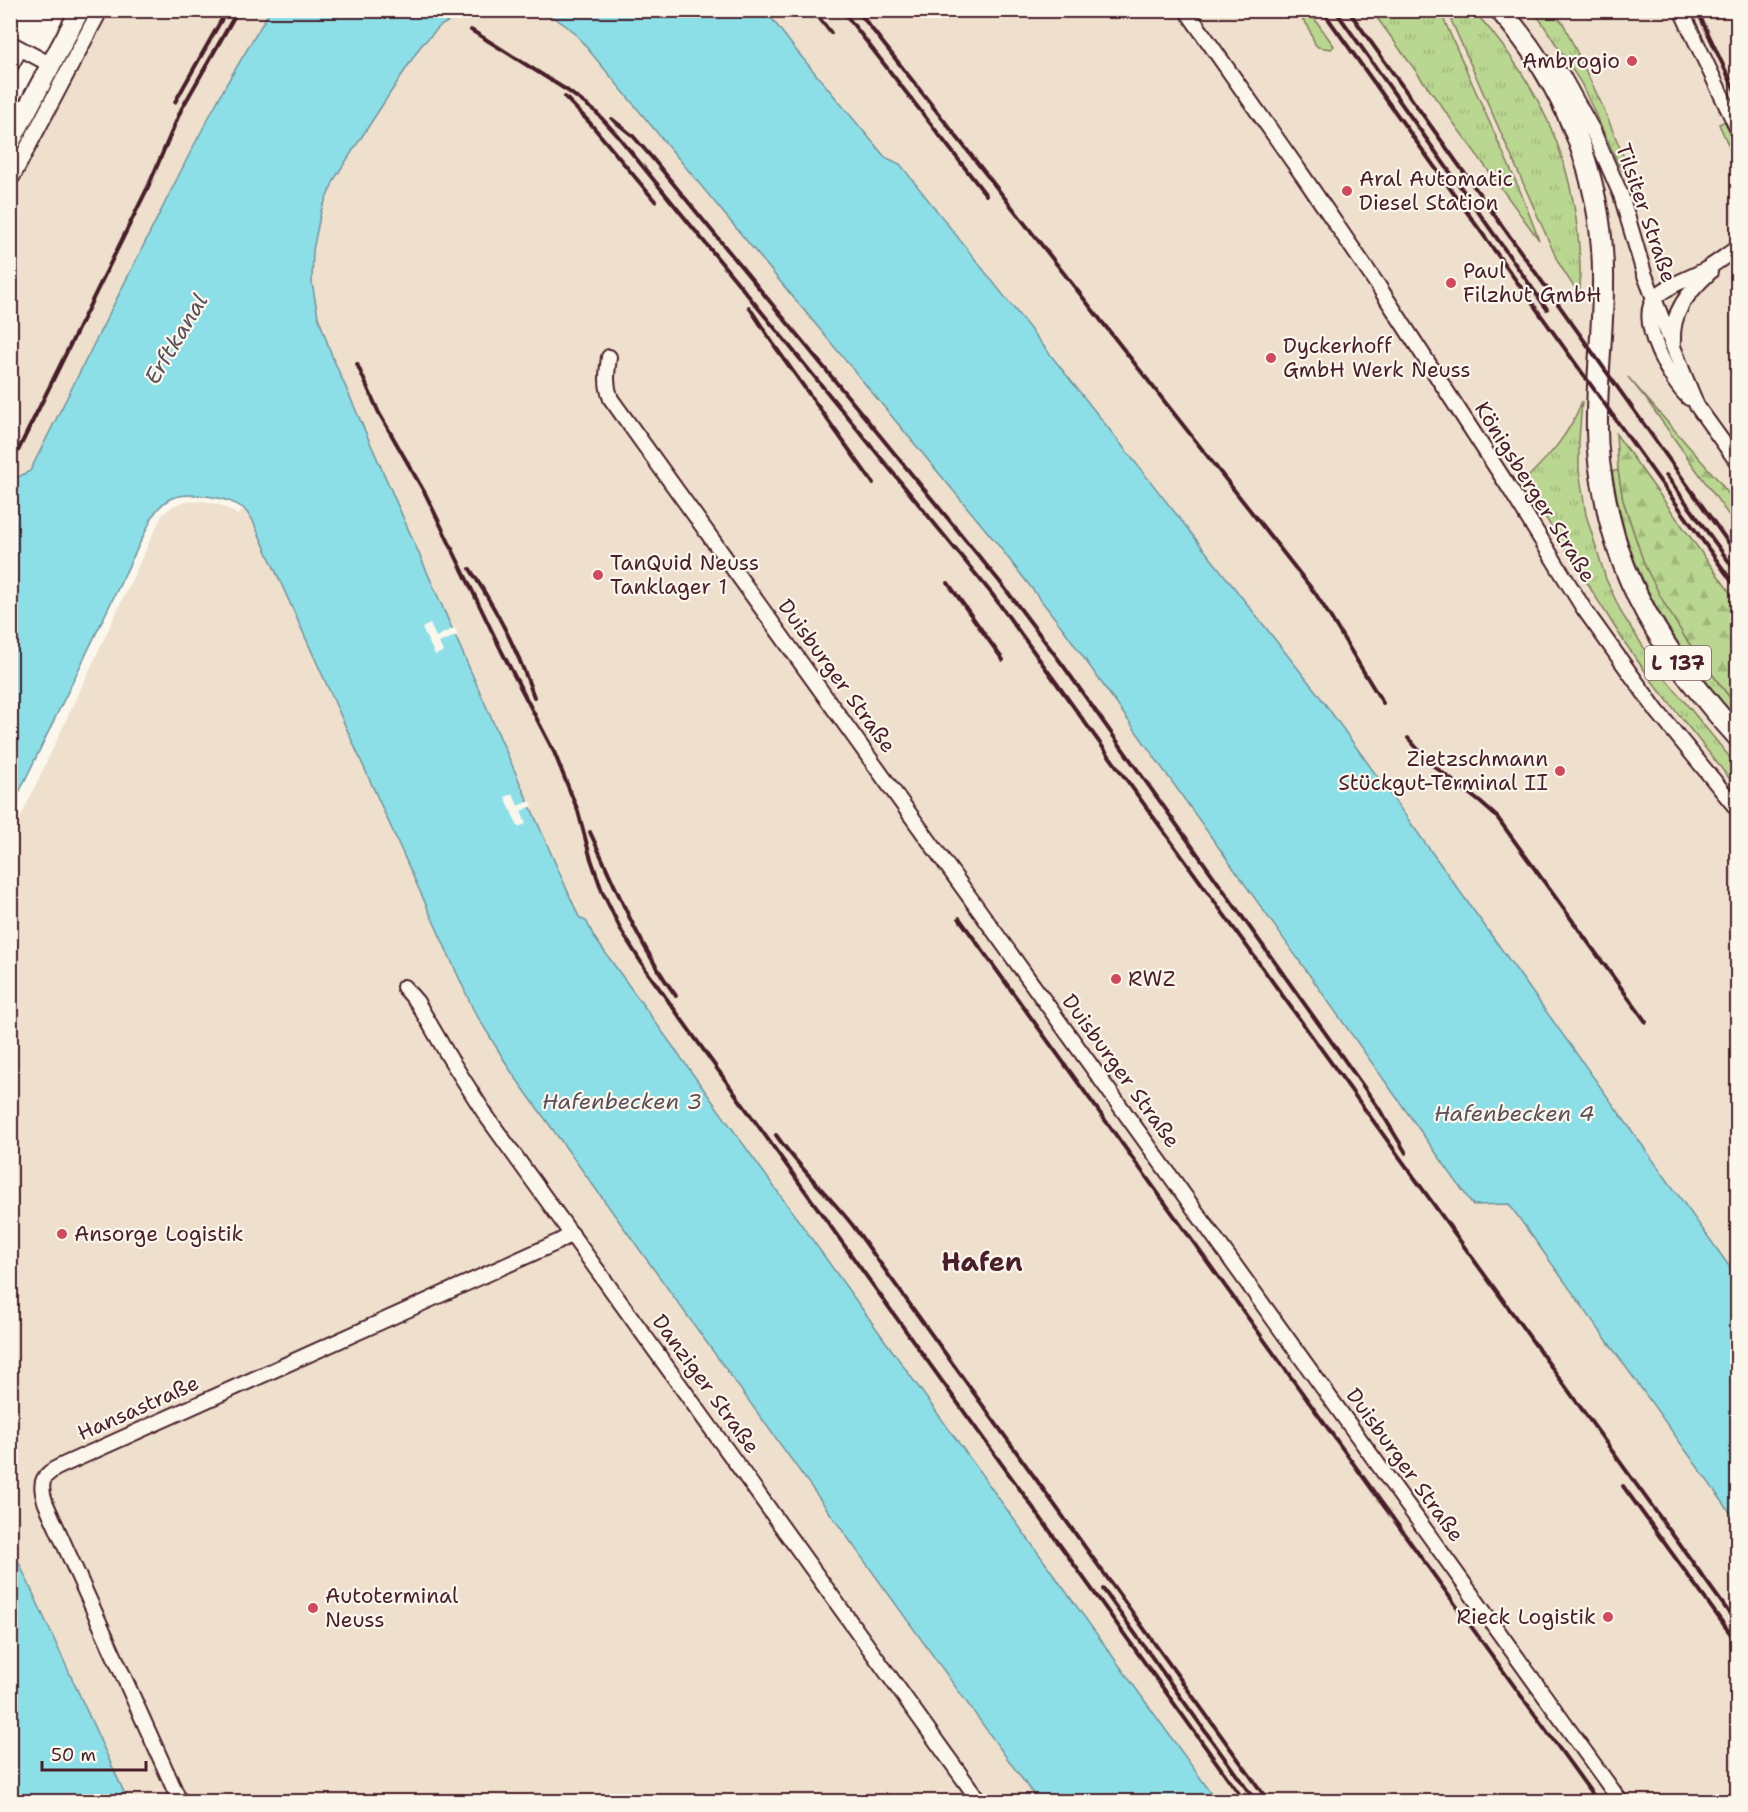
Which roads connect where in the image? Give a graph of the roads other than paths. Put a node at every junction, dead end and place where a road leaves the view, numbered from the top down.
1 (81, 10) edge
2 (97, 10) edge
3 (1186, 10) edge
4 (1500, 10) edge
5 (1681, 10) edge
6 (16, 46) edge
7 (1536, 57) junction
8 (10, 67) edge
9 (57, 68) junction
10 (1737, 130) edge
11 (10, 141) edge
12 (10, 175) edge
13 (1736, 248) edge
14 (1654, 299) junction
15 (1673, 350) junction
16 (609, 357) dead end
17 (1697, 406) junction
18 (1737, 463) edge
19 (1737, 737) edge
20 (1737, 810) edge
21 (404, 987) dead end
22 (572, 1234) junction
23 (180, 1802) edge
24 (980, 1802) edge
25 (1621, 1802) edge

1 - 9 main road
2 - 9 main road
3 - 20 street, Königsberger Straße
4 - 7 main road, L 137
5 - 10 street
6 - 8 street
6 - 9 street
7 - 14 street, Tilsiter Straße
7 - 19 main road, L 137
9 - 11 main road
9 - 12 main road
13 - 14 street, Tilsiter Straße
13 - 15 street, Tilsiter Straße
14 - 15 street, Tilsiter Straße
14 - 17 street, Tilsiter Straße
15 - 17 street, Tilsiter Straße
16 - 25 street, Duisburger Straße
17 - 18 street, Tilsiter Straße
21 - 22 street, Danziger Straße
22 - 23 street, Hansastraße
22 - 24 street, Danziger Straße

